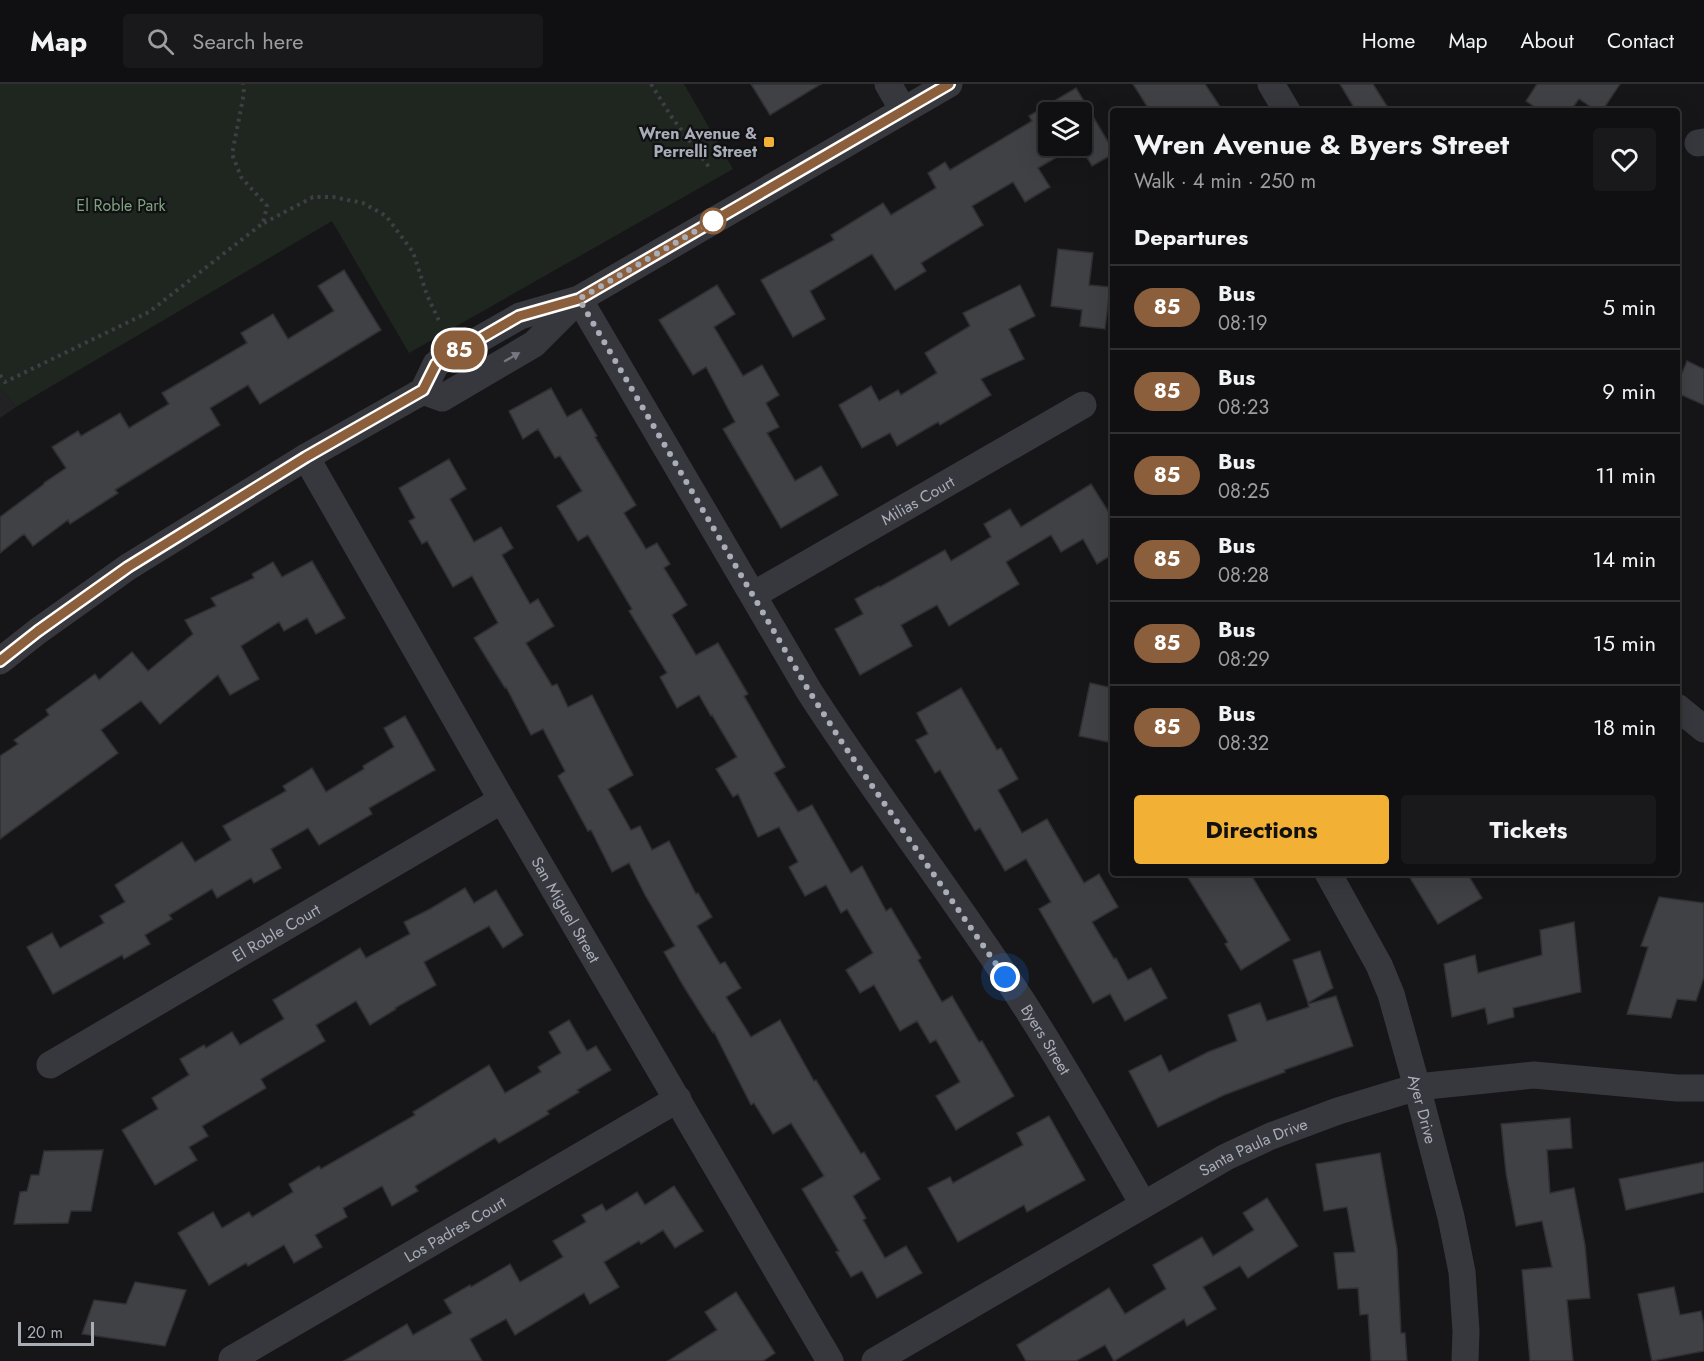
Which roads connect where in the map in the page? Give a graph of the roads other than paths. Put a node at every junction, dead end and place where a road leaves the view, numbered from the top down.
1 (888, 84) edge
2 (949, 84) edge
3 (1271, 84) edge
4 (1285, 108) edge
5 (903, 110) junction
6 (579, 299) junction
7 (1083, 405) dead end
8 (306, 457) junction
9 (753, 595) junction
10 (0, 661) edge
11 (1680, 710) edge
12 (1704, 729) edge
13 (502, 800) junction
14 (1330, 876) edge
15 (50, 1065) dead end
16 (1417, 1087) junction
17 (1704, 1088) edge
18 (678, 1099) junction
19 (1143, 1204) junction
20 (232, 1359) dead end
21 (830, 1361) edge
22 (875, 1361) edge
23 (1465, 1361) edge

1 - 5 street
2 - 5 street
3 - 4 street
5 - 6 street
6 - 8 street
6 - 9 street, Byers Street
7 - 9 street, Milias Court
8 - 10 street
8 - 13 street, San Miguel Street
9 - 19 street, Byers Street
11 - 12 street
13 - 15 street, El Roble Court
13 - 18 street, San Miguel Street
14 - 16 street, Ayer Drive
16 - 17 street, Santa Paula Drive
16 - 19 street, Santa Paula Drive
16 - 23 street, Ayer Drive
18 - 20 street, Los Padres Court
18 - 21 street, San Miguel Street
19 - 22 street, Santa Paula Drive

